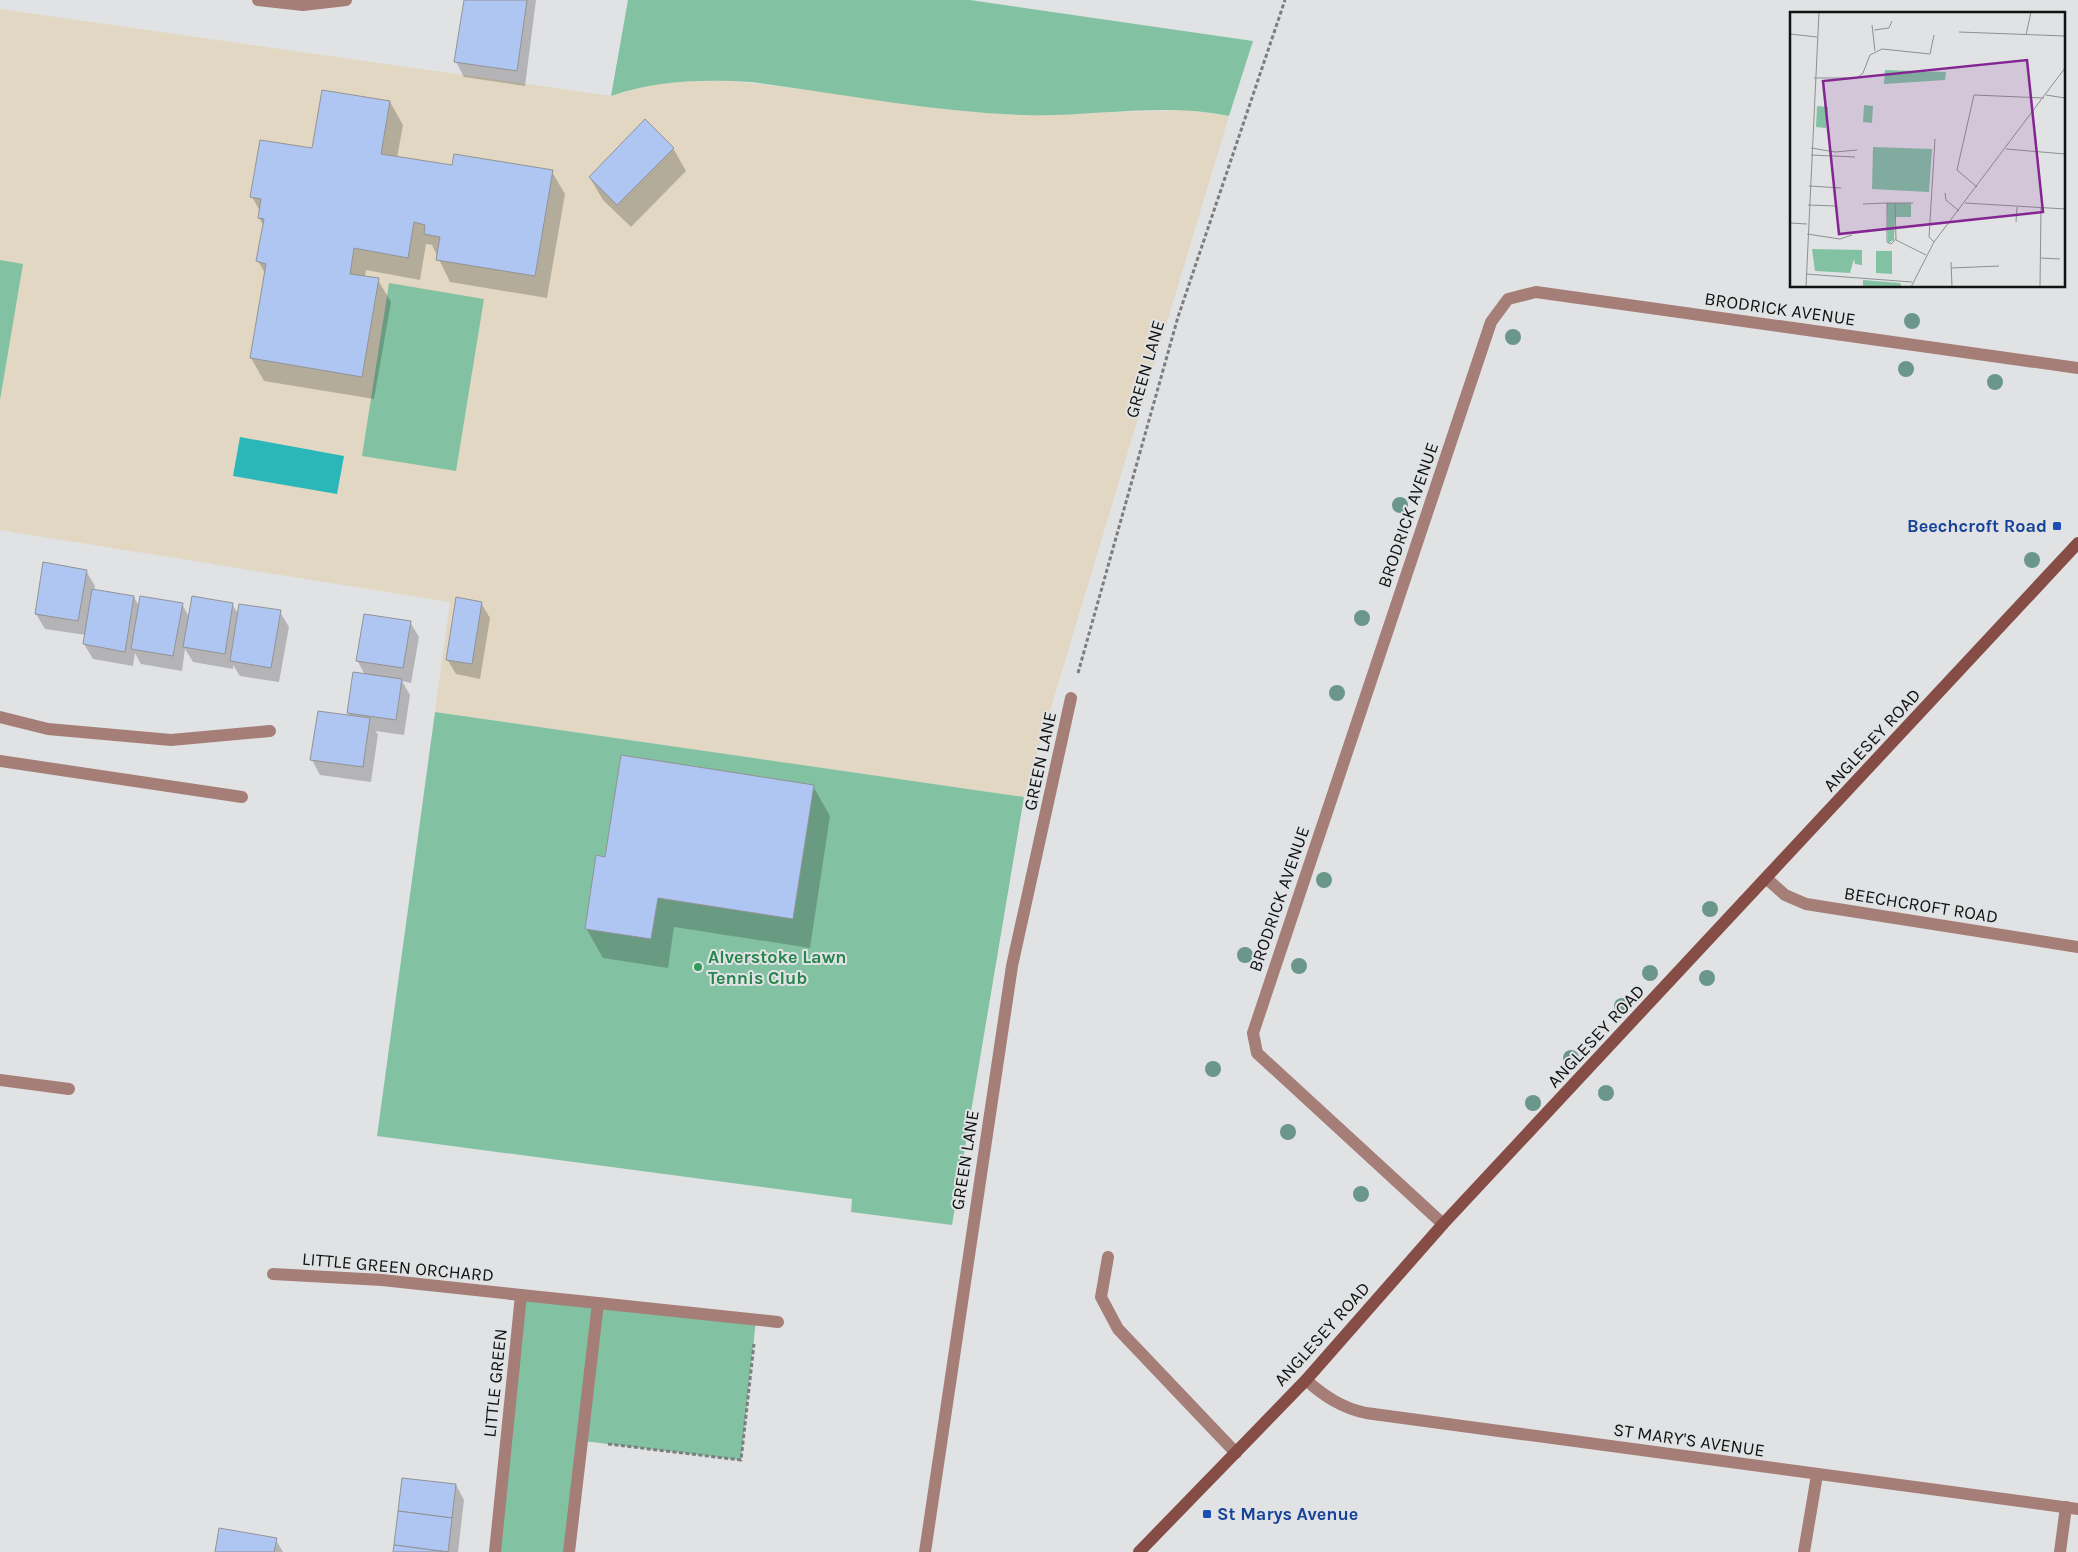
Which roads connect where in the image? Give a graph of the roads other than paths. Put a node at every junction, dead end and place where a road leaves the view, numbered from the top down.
1 (258, 0) edge
2 (346, 0) edge
3 (2078, 368) edge
4 (2078, 543) edge
5 (1071, 698) road end
6 (0, 717) edge
7 (270, 731) dead end
8 (0, 761) edge
9 (242, 797) dead end
10 (1767, 879) junction
11 (2078, 948) edge
12 (0, 1080) edge
13 (69, 1089) dead end
14 (1443, 1224) junction
15 (1108, 1257) dead end
16 (273, 1274) dead end
17 (521, 1295) junction
18 (598, 1303) junction
19 (778, 1322) dead end
20 (1306, 1380) junction
21 (1236, 1453) junction
22 (1817, 1475) junction
23 (2072, 1508) edge
24 (495, 1552) edge
25 (569, 1552) edge
26 (925, 1552) edge
27 (1139, 1552) edge
28 (1804, 1552) edge
29 (2060, 1552) edge

1 - 2 street
3 - 14 street, BRODRICK AVENUE
4 - 10 street, ANGLESEY ROAD
5 - 26 street, GREEN LANE
6 - 7 street
8 - 9 street
10 - 11 street, BEECHCROFT ROAD
10 - 14 street, ANGLESEY ROAD
12 - 13 street
14 - 20 street, ANGLESEY ROAD
15 - 21 street
16 - 17 street, LITTLE GREEN ORCHARD
17 - 18 street
17 - 24 street, LITTLE GREEN
18 - 19 street
18 - 25 street
20 - 21 street, ANGLESEY ROAD
20 - 22 street, ST MARY'S AVENUE
21 - 27 street, ANGLESEY ROAD
22 - 23 street, ST MARY'S AVENUE
22 - 28 street
23 - 29 street

